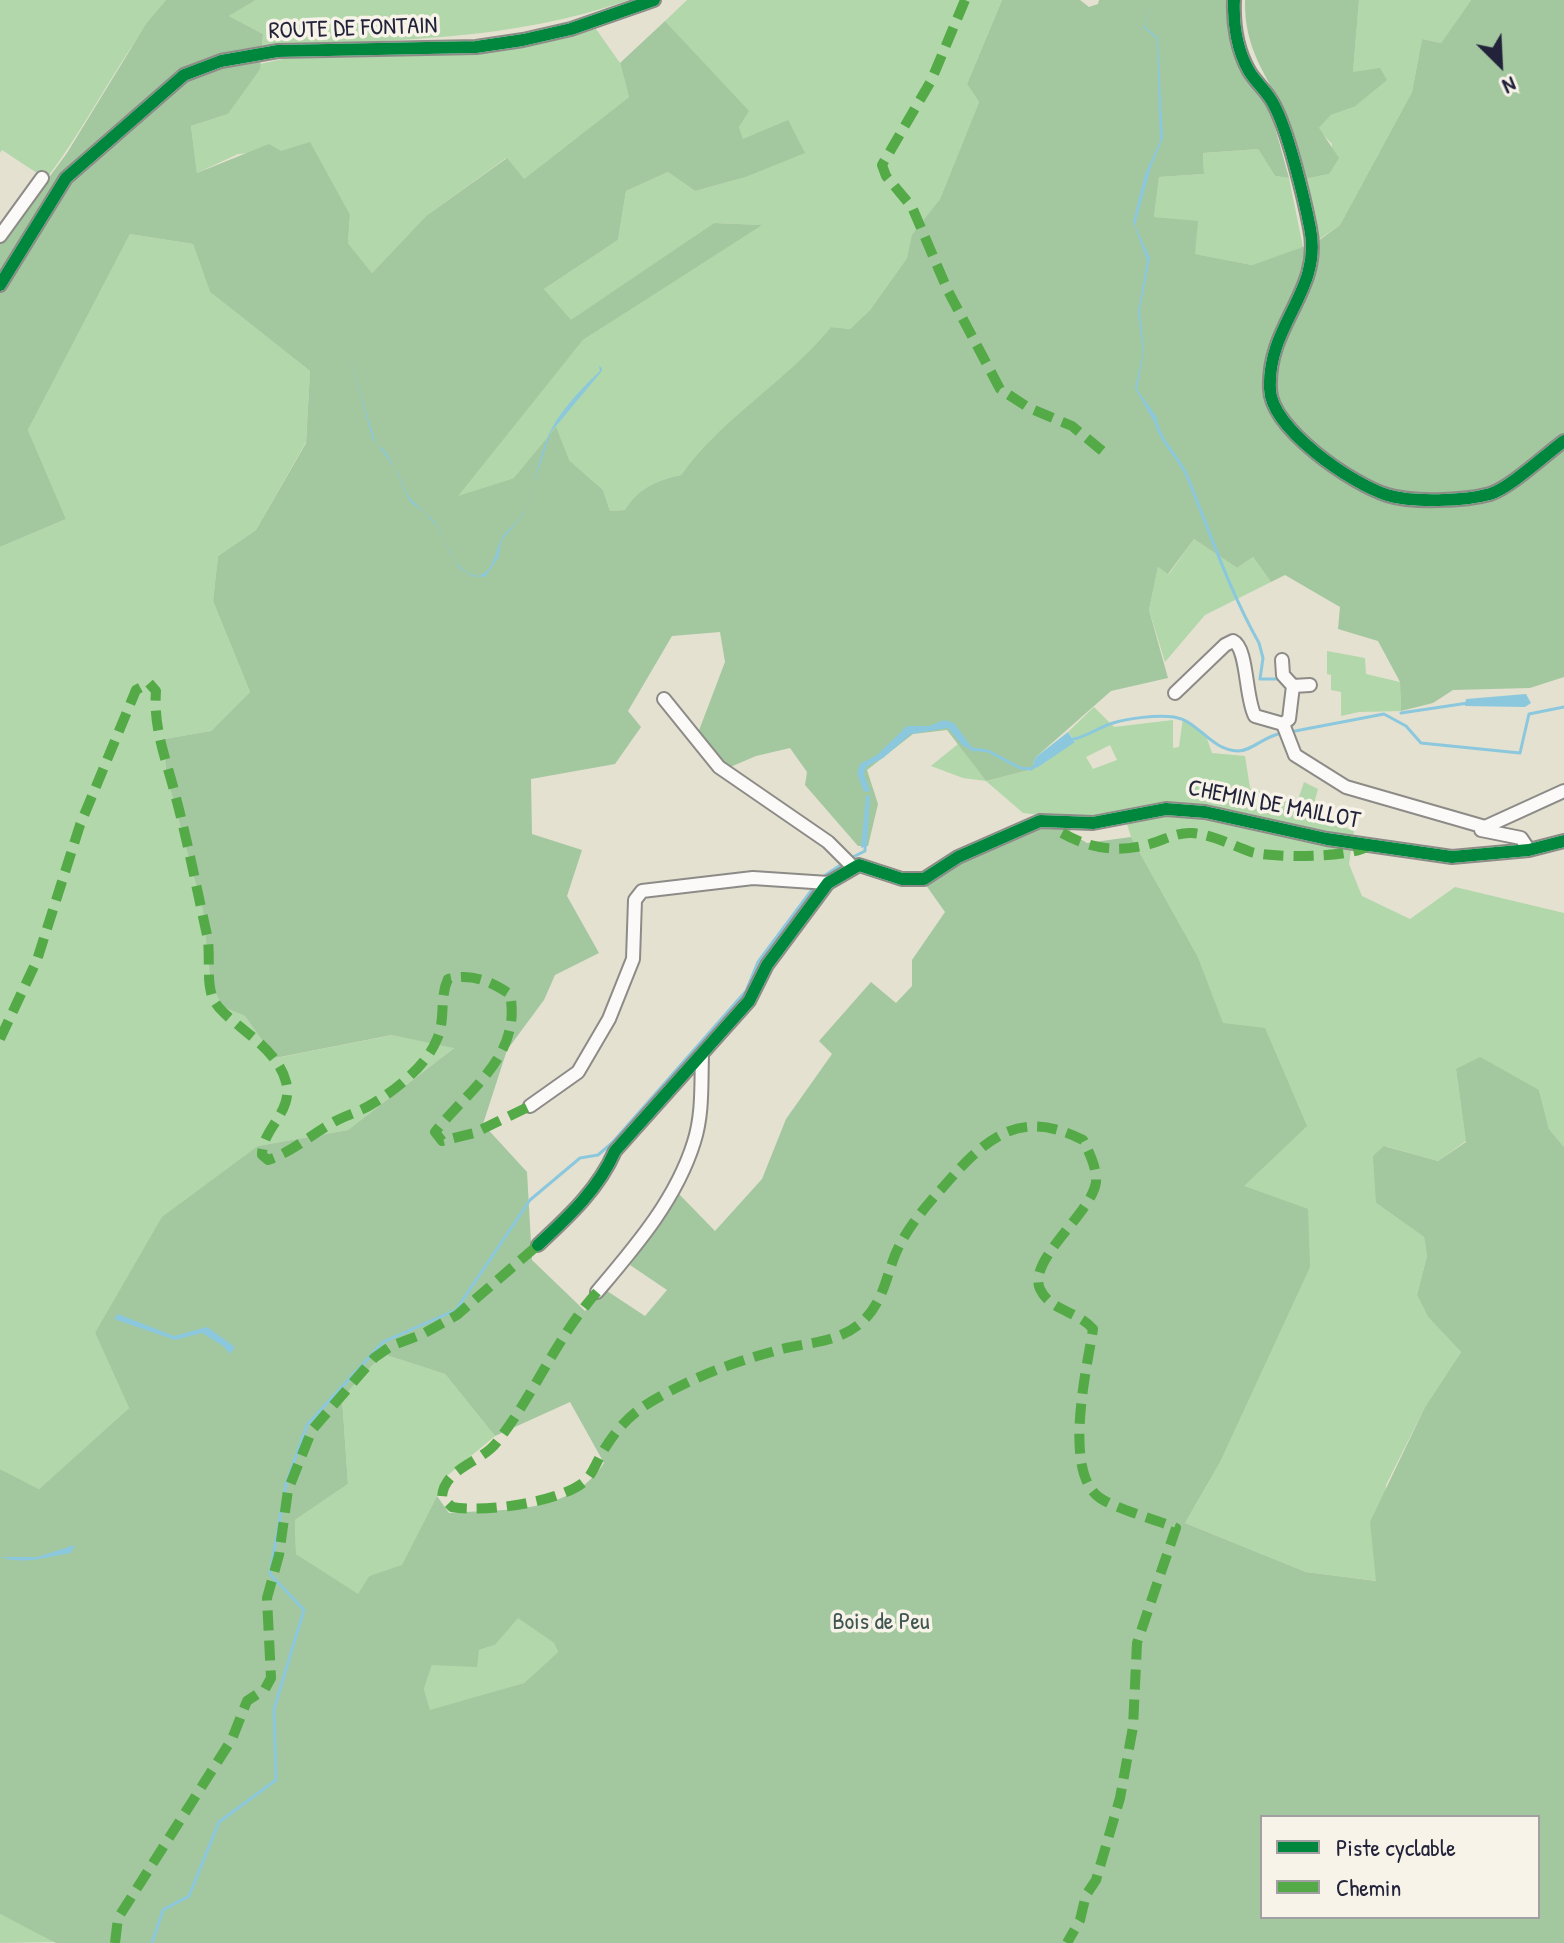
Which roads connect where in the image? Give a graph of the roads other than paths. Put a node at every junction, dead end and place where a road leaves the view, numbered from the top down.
1 (654, 0) edge
2 (1234, 0) edge
3 (42, 178) dead end
4 (0, 236) edge
5 (1, 283) edge
6 (1564, 441) edge
7 (1282, 660) dead end
8 (1310, 685) dead end
9 (1293, 686) junction
10 (1175, 693) dead end
11 (664, 699) dead end
12 (1285, 730) junction
13 (1564, 791) edge
14 (1476, 825) junction
15 (1564, 841) edge
16 (1529, 850) junction
17 (849, 863) junction
18 (822, 881) junction
19 (702, 1055) junction
20 (530, 1106) dead end
21 (538, 1245) dead end
22 (597, 1292) dead end

1 - 5 street, ROUTE DE FONTAIN
2 - 6 street
3 - 4 street
7 - 9 street
8 - 9 street
9 - 12 street
10 - 12 street
11 - 17 street
12 - 14 street
13 - 14 street
14 - 16 street
15 - 16 street, CHEMIN DE MAILLOT
16 - 17 street, CHEMIN DE MAILLOT
17 - 18 street
18 - 19 street
18 - 20 street
19 - 21 street
19 - 22 street

